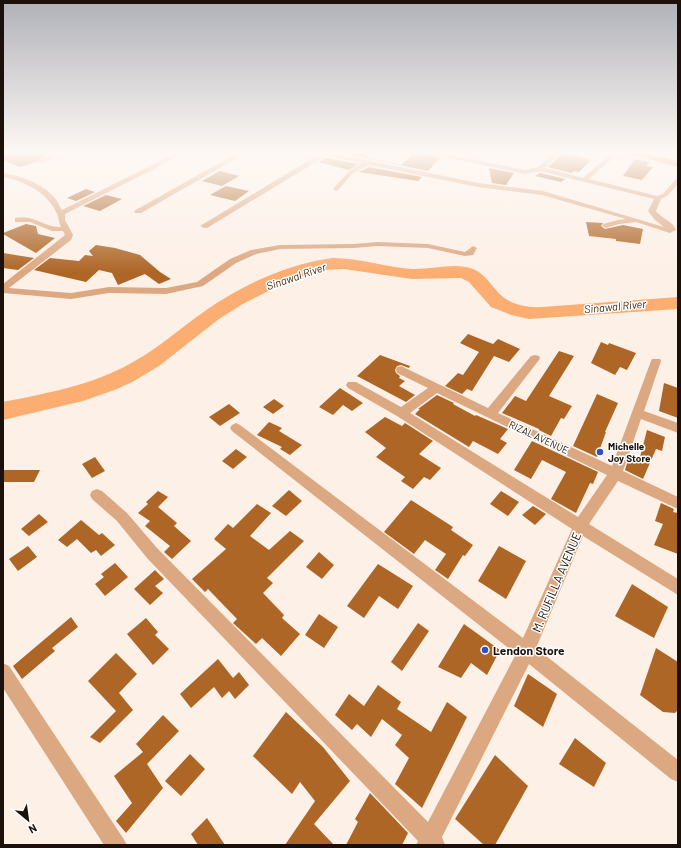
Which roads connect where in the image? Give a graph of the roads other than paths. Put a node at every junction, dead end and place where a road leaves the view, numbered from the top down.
1 (46, 193) edge
2 (102, 193) edge
3 (170, 193) edge
4 (260, 193) edge
5 (537, 193) edge
6 (636, 193) edge
7 (667, 193) edge
8 (658, 198) junction
9 (138, 211) dead end
10 (60, 213) junction
11 (18, 220) dead end
12 (638, 220) junction
13 (204, 226) dead end
14 (606, 226) dead end
15 (65, 228) junction
16 (473, 248) dead end
17 (4, 288) edge
18 (535, 358) dead end
19 (656, 361) dead end
20 (401, 370) dead end
21 (352, 385) dead end
22 (436, 388) junction
23 (401, 413) junction
24 (638, 413) junction
25 (490, 414) junction
26 (236, 428) dead end
27 (678, 428) edge
28 (616, 473) junction
29 (97, 495) dead end
30 (678, 503) edge
31 (580, 526) junction
32 (678, 588) edge
33 (526, 651) junction
34 (3, 672) edge
35 (678, 772) edge
36 (431, 843) edge
37 (116, 845) edge

1 - 10 street
2 - 10 street
3 - 9 street
4 - 13 street
5 - 12 street
6 - 8 street
7 - 8 street
8 - 12 street
10 - 15 street
11 - 15 street
12 - 14 street
15 - 17 street
16 - 17 street
18 - 25 street
19 - 24 street, M. RUFILLA AVENUE
20 - 22 street, RIZAL AVENUE
21 - 23 street
22 - 23 street
22 - 25 street, RIZAL AVENUE
23 - 31 street
24 - 27 street
24 - 28 street, M. RUFILLA AVENUE
25 - 28 street, RIZAL AVENUE
26 - 33 street
28 - 30 street, RIZAL AVENUE
28 - 31 street, M. RUFILLA AVENUE
29 - 36 street
31 - 32 street
31 - 33 street, M. RUFILLA AVENUE
33 - 35 street
33 - 36 street, M. RUFILLA AVENUE
34 - 37 street

